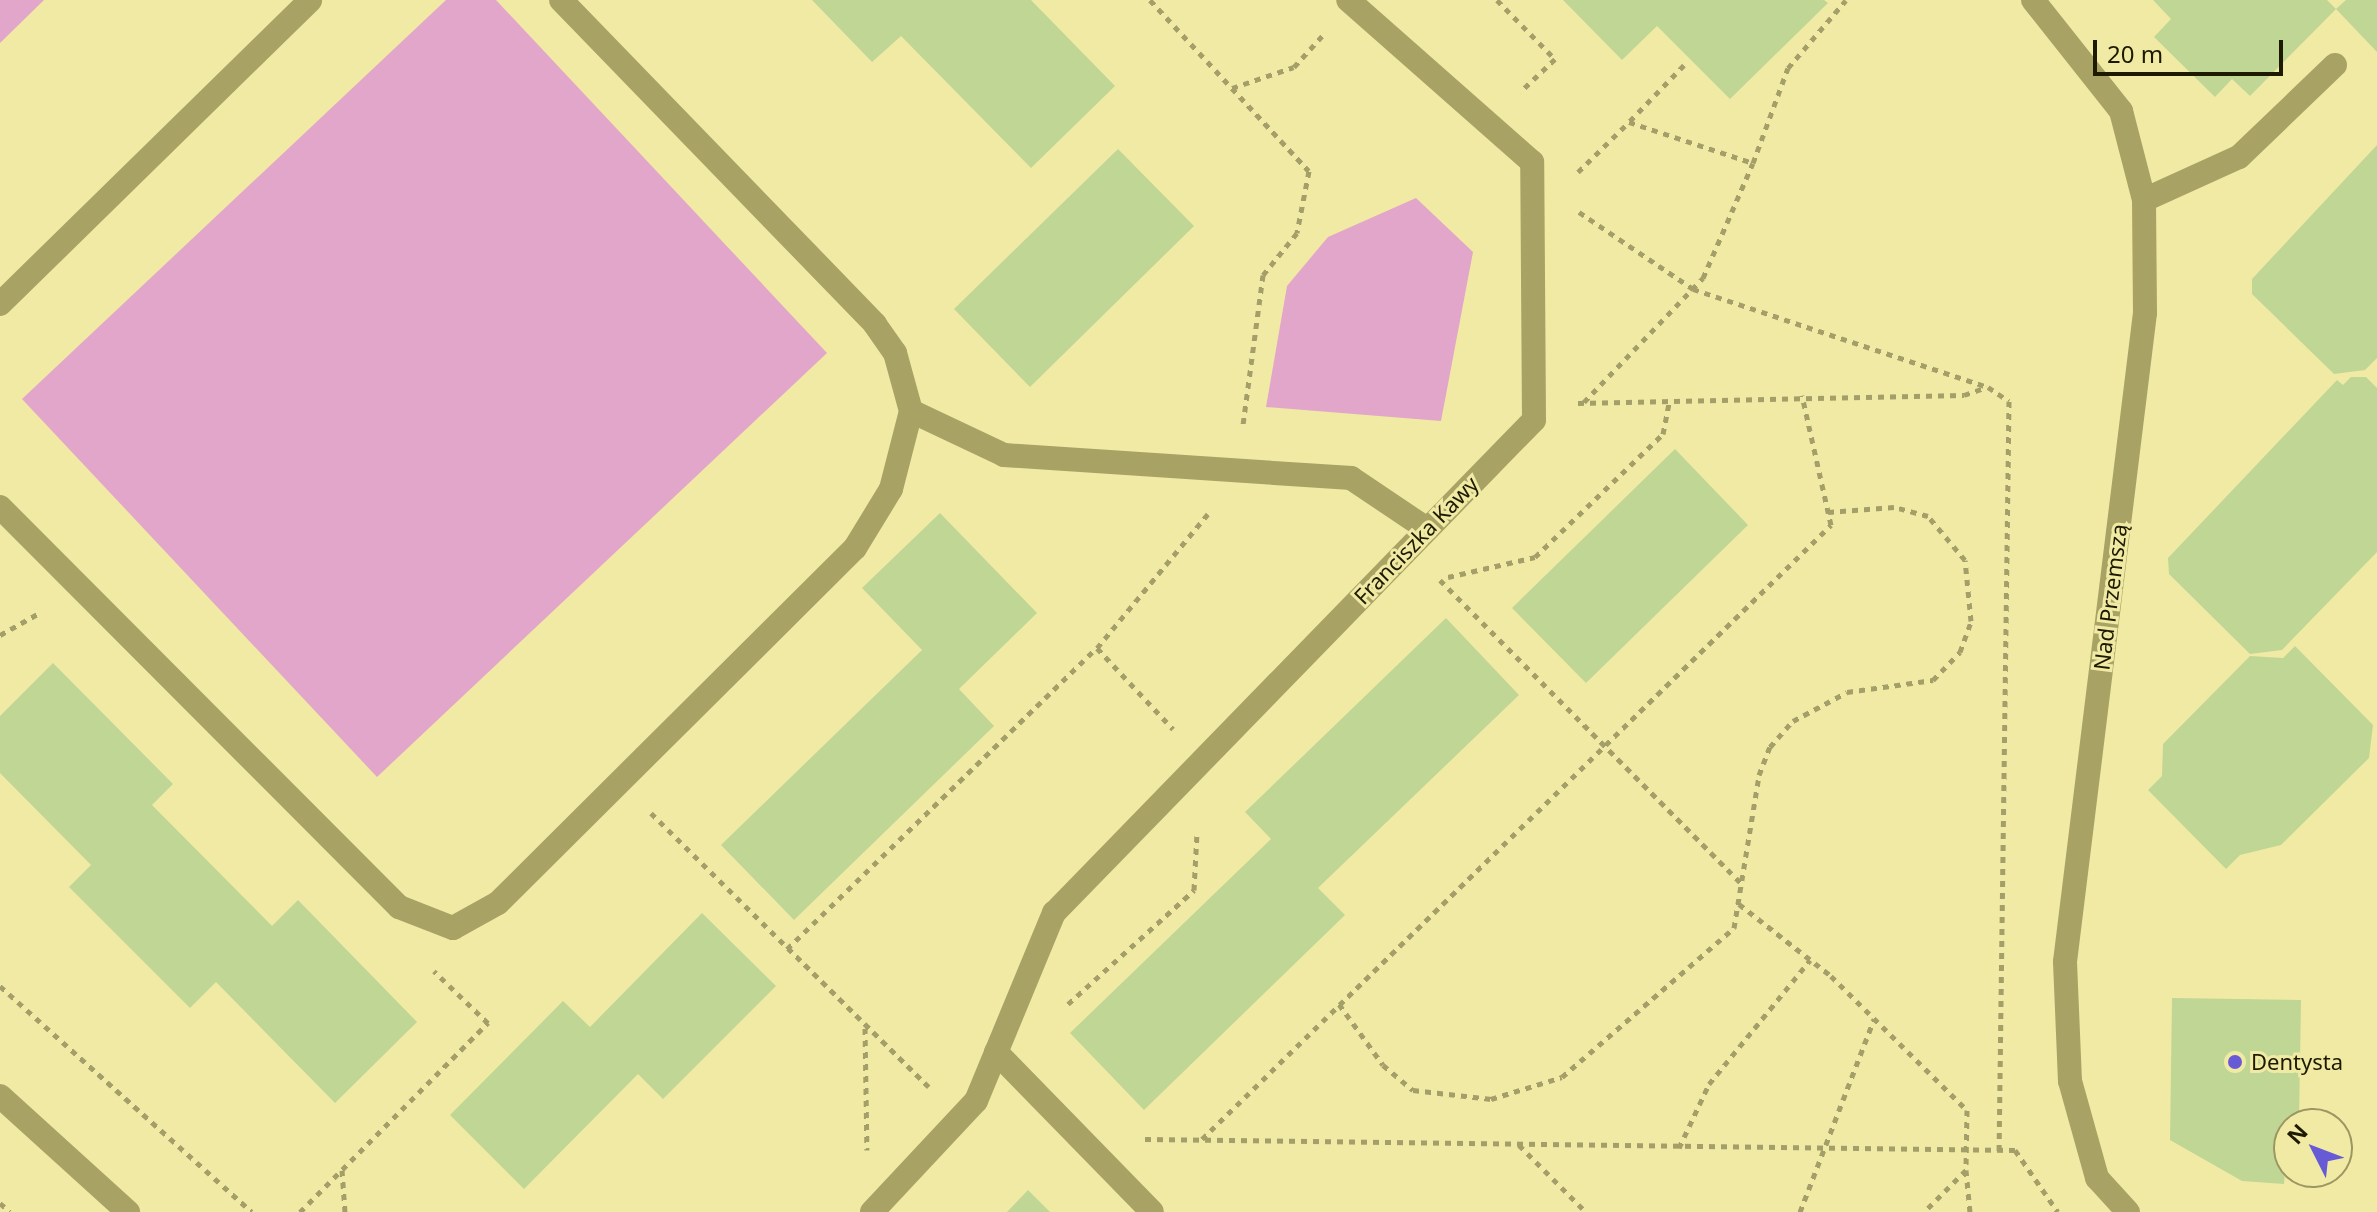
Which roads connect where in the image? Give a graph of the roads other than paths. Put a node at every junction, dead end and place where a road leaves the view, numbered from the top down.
1 (310, 0) edge
2 (561, 0) edge
3 (2033, 0) edge
4 (1350, 1) edge
5 (2335, 65) dead end
6 (2144, 200) junction
7 (0, 304) edge
8 (911, 411) junction
9 (0, 507) edge
10 (1427, 529) junction
11 (996, 1052) junction
12 (0, 1096) edge
13 (128, 1212) edge
14 (872, 1212) edge
15 (1152, 1212) edge
16 (2128, 1212) edge

1 - 7 street
2 - 8 street
3 - 6 street, Nad Przemszą
4 - 10 street, Franciszka Kawy
5 - 6 street
6 - 16 street, Nad Przemszą
8 - 9 street
8 - 10 street
10 - 11 street, Franciszka Kawy
11 - 14 street, Franciszka Kawy
11 - 15 street
12 - 13 street

